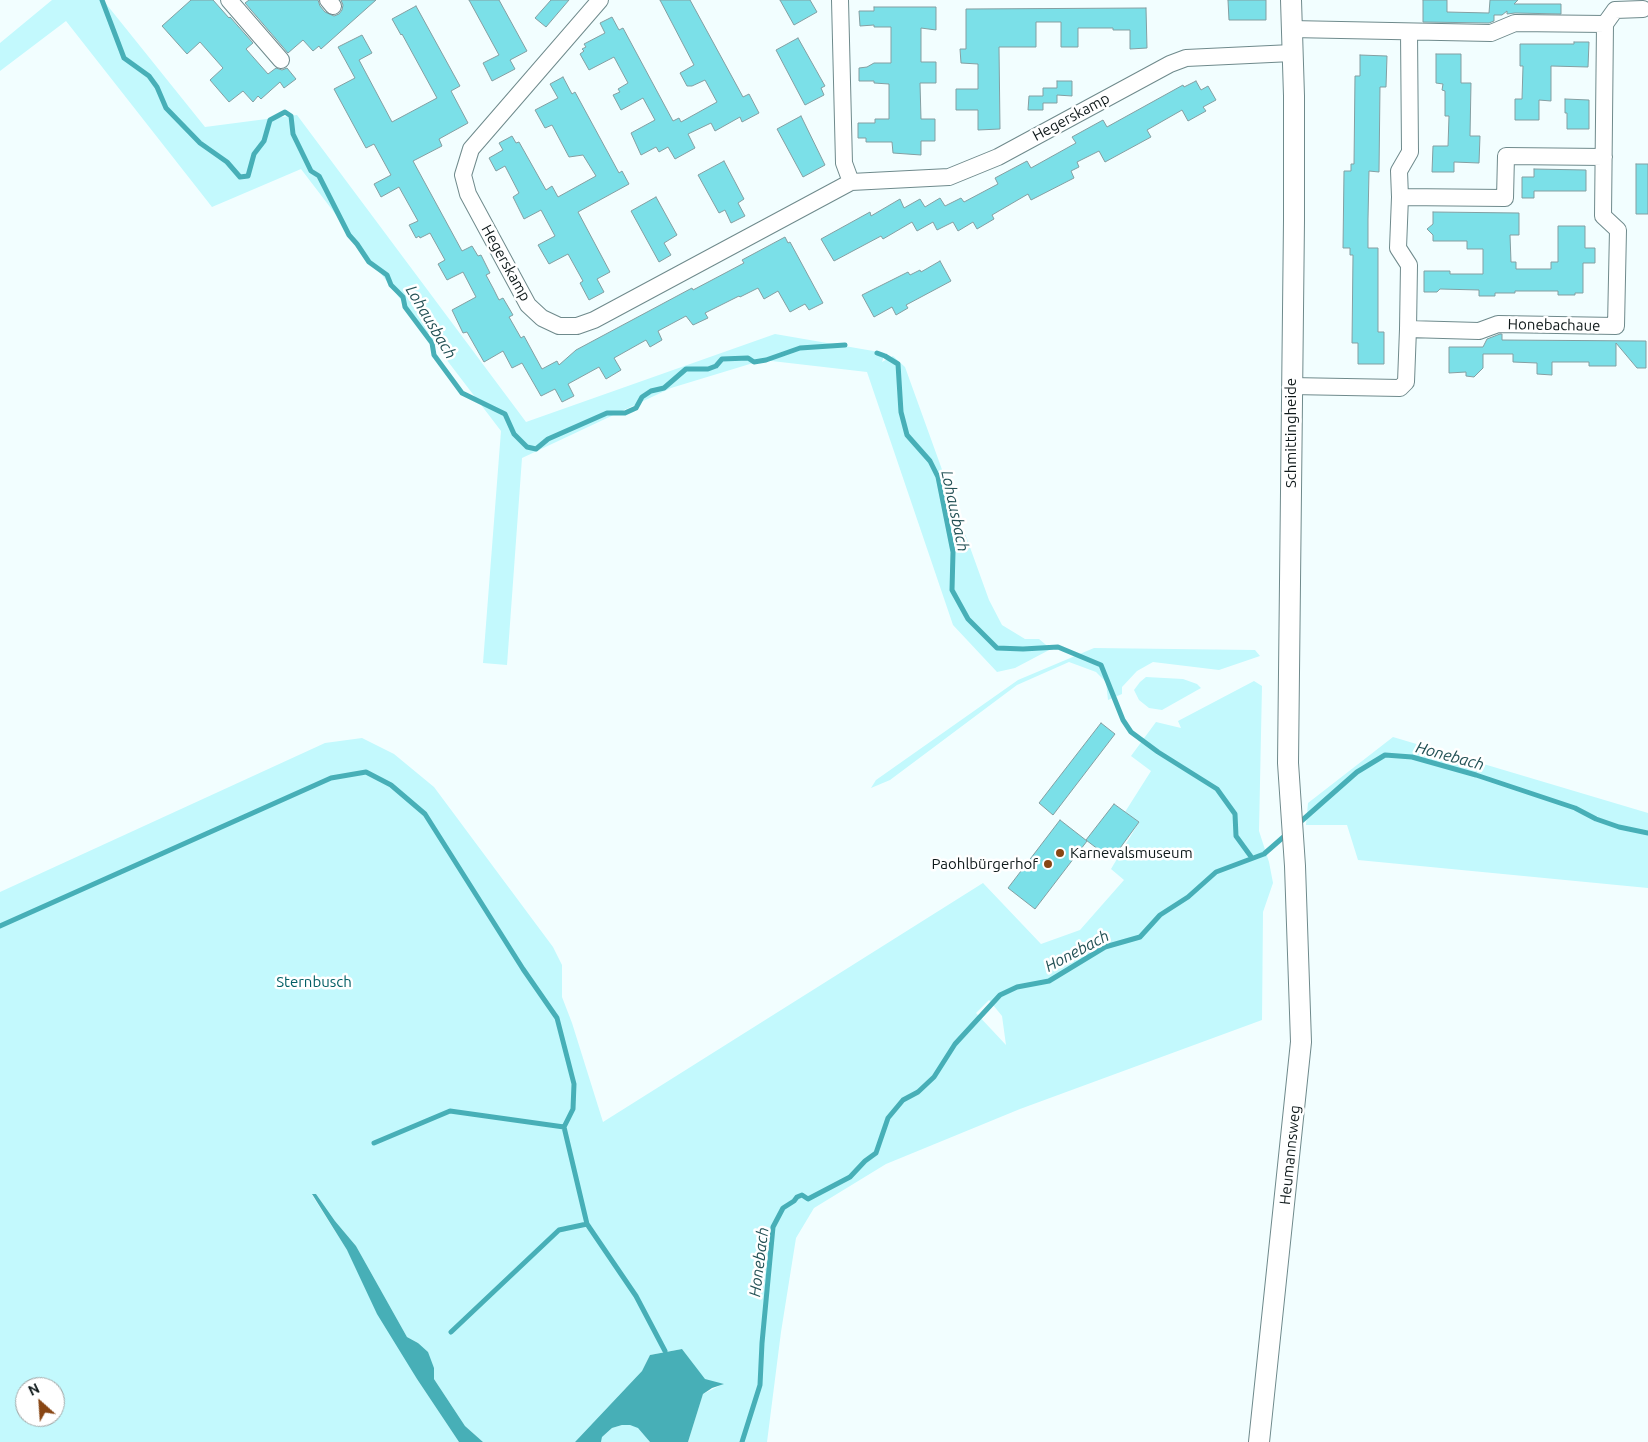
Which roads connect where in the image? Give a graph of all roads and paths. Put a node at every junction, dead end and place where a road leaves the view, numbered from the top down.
1 (229, 0) edge
2 (600, 0) edge
3 (840, 0) edge
4 (1291, 0) edge
5 (1643, 9) dead end
6 (1605, 24) junction
7 (1291, 30) junction
8 (1409, 32) junction
9 (1292, 54) junction
10 (281, 60) dead end
11 (1604, 157) junction
12 (850, 182) junction
13 (1400, 197) junction
14 (1408, 329) junction
15 (1292, 386) junction
16 (1294, 857) joint
17 (1259, 1442) edge

1 - 10 street
2 - 12 street, Hegerskamp
3 - 12 street
4 - 7 street, Schmittingheide
5 - 6 street
6 - 8 street
6 - 11 street, Honebachaue
7 - 8 street
7 - 9 street, Schmittingheide
8 - 13 street
9 - 12 street, Hegerskamp
9 - 15 street, Schmittingheide
11 - 13 street
11 - 14 street, Honebachaue
13 - 14 street
14 - 15 street
15 - 16 street, Schmittingheide
16 - 17 street, Heumannsweg

